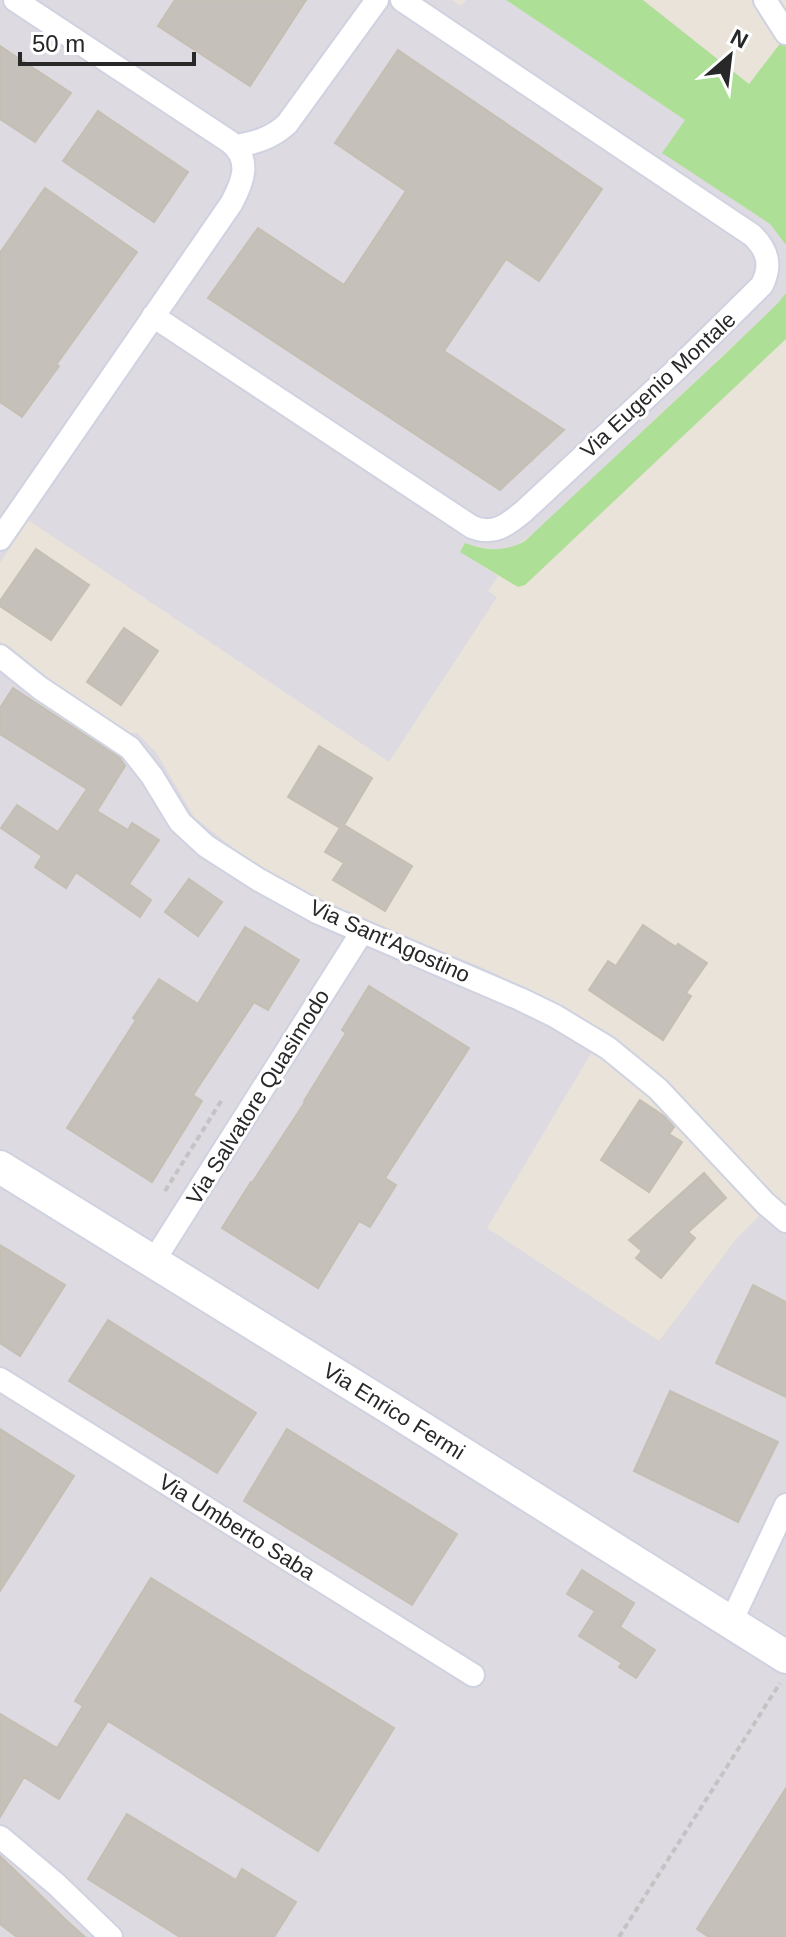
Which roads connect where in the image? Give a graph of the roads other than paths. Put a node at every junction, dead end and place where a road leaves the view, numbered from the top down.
1 (15, 0) edge
2 (377, 0) edge
3 (402, 0) edge
4 (765, 0) edge
5 (786, 33) edge
6 (236, 146) junction
7 (153, 316) junction
8 (0, 539) edge
9 (0, 656) edge
10 (362, 932) junction
11 (0, 1167) edge
12 (786, 1221) edge
13 (153, 1262) junction
14 (0, 1379) edge
15 (786, 1505) edge
16 (731, 1622) junction
17 (784, 1669) edge
18 (473, 1675) dead end
19 (0, 1837) edge
20 (111, 1937) edge

1 - 6 street
2 - 6 street
3 - 7 street, Via Eugenio Montale
4 - 5 street
6 - 7 street
7 - 8 street
9 - 10 street, Via Sant'Agostino
10 - 12 street, Via Sant'Agostino
10 - 13 street, Via Salvatore Quasimodo
11 - 13 street, Via Enrico Fermi
13 - 16 street, Via Enrico Fermi
14 - 18 street, Via Umberto Saba
15 - 16 street
16 - 17 street, Via Enrico Fermi
19 - 20 street

